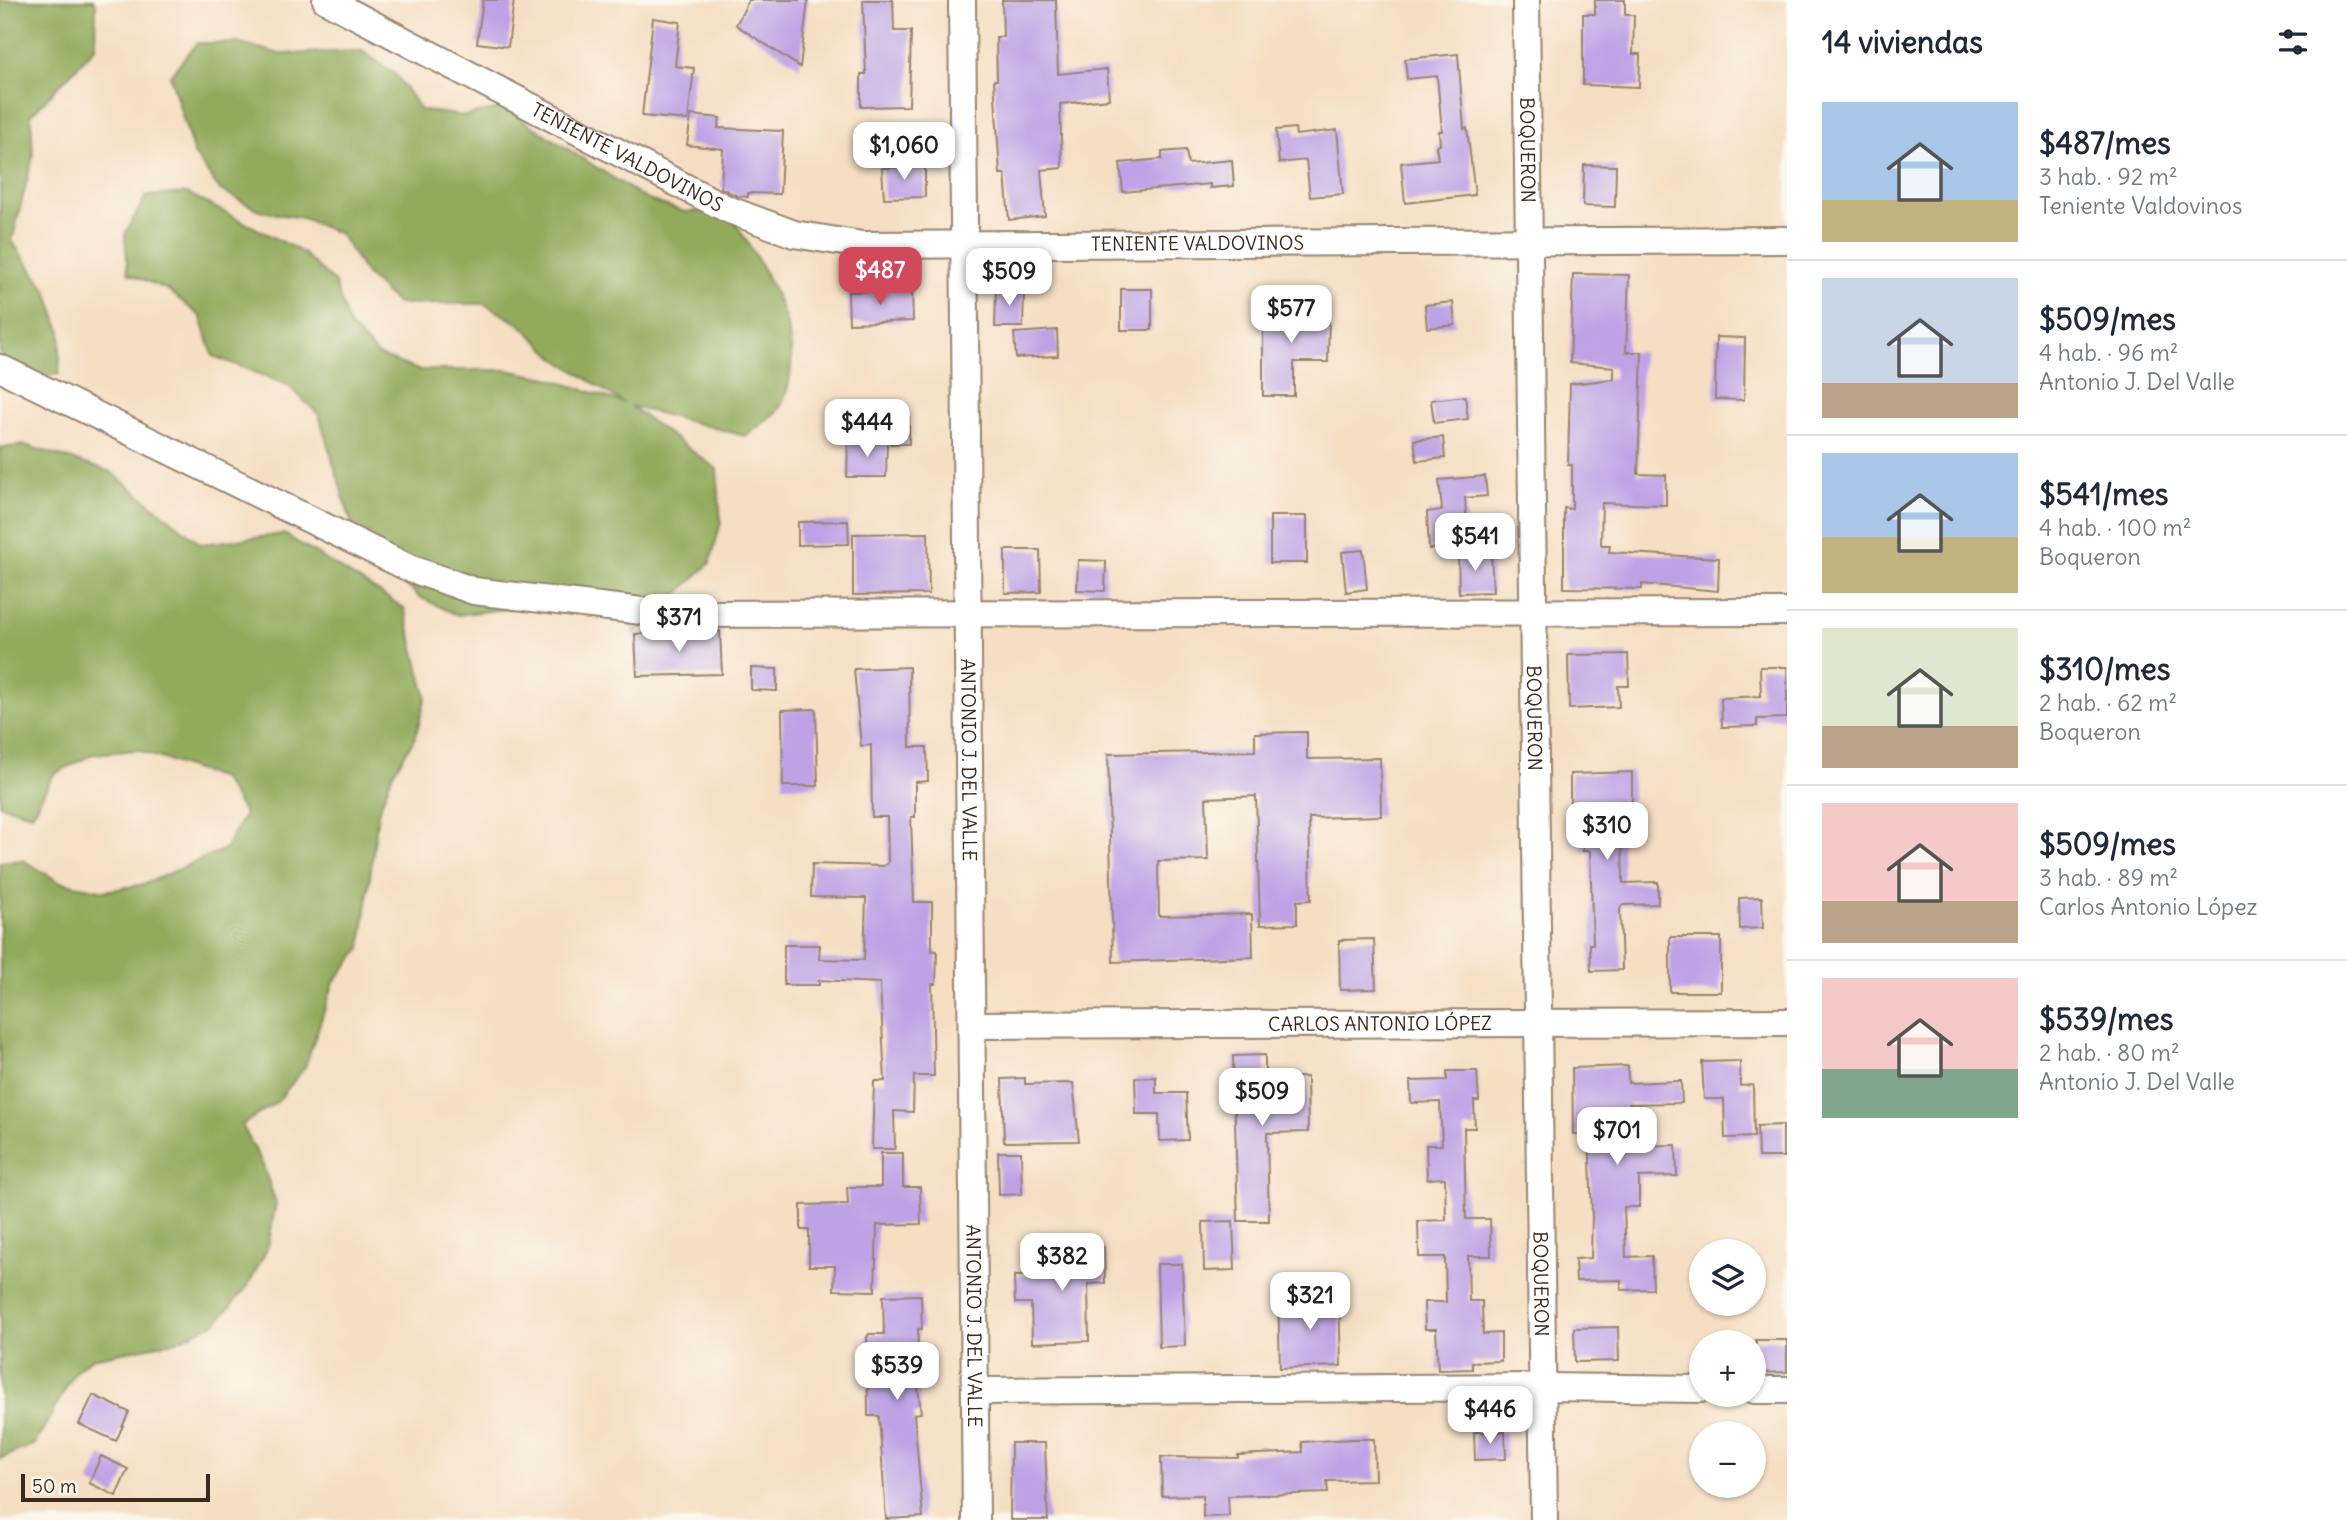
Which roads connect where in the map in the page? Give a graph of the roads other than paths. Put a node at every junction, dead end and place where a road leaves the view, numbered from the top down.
1 (326, 0) edge
2 (962, 0) edge
3 (1526, 0) edge
4 (1787, 240) edge
5 (1529, 242) junction
6 (964, 247) junction
7 (0, 368) edge
8 (1787, 612) edge
9 (1533, 613) junction
10 (968, 615) junction
11 (1787, 1022) edge
12 (1538, 1023) junction
13 (972, 1025) junction
14 (1542, 1387) junction
15 (1689, 1389) edge
16 (1766, 1390) edge
17 (976, 1391) junction
18 (1787, 1391) edge
19 (976, 1520) edge
20 (1544, 1520) edge

1 - 6 street, TENIENTE VALDOVINOS
2 - 6 street, ANTONIO J. DEL VALLE
3 - 5 street, BOQUERON
4 - 5 street, TENIENTE VALDOVINOS
5 - 6 street, TENIENTE VALDOVINOS
5 - 9 street, BOQUERON
6 - 10 street, ANTONIO J. DEL VALLE
7 - 10 street
8 - 9 street
9 - 10 street
9 - 12 street, BOQUERON
10 - 13 street, ANTONIO J. DEL VALLE
11 - 12 street, CARLOS ANTONIO LÓPEZ
12 - 13 street, CARLOS ANTONIO LÓPEZ
12 - 14 street, BOQUERON
13 - 17 street, ANTONIO J. DEL VALLE
14 - 15 street
14 - 17 street
14 - 20 street, BOQUERON
16 - 18 street
17 - 19 street, ANTONIO J. DEL VALLE

